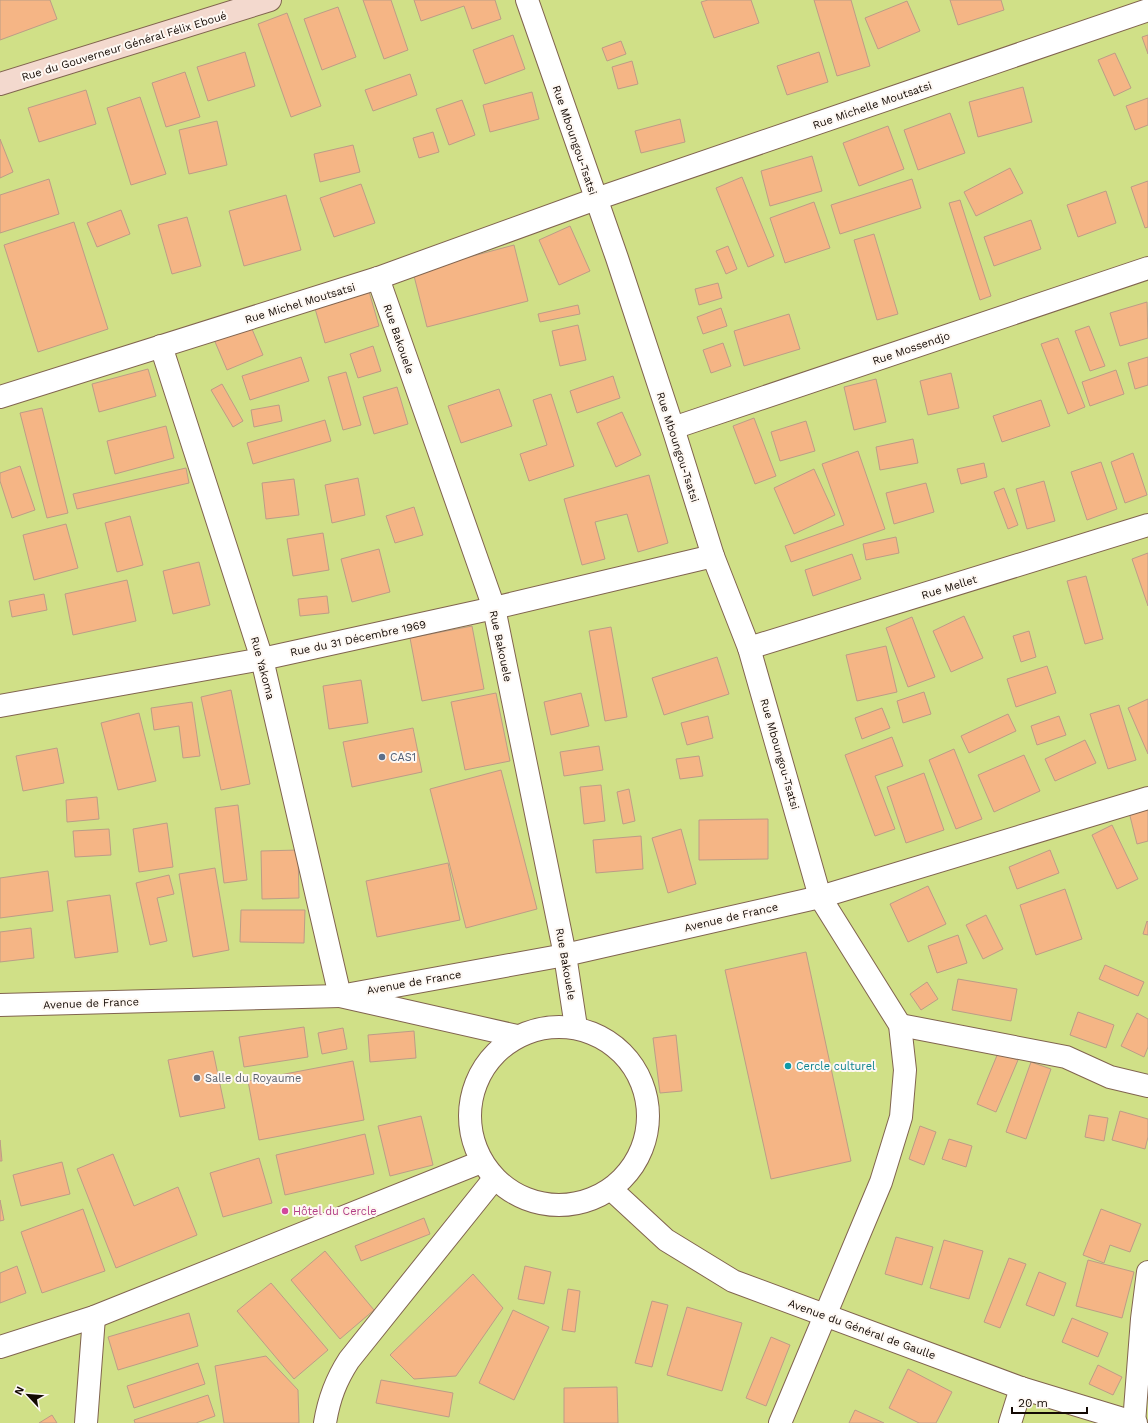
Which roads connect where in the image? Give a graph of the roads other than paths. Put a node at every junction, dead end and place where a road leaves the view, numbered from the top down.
1 (270, 0) edge
2 (527, 0) edge
3 (1148, 10) edge
4 (0, 84) edge
5 (596, 199) junction
6 (1148, 268) edge
7 (378, 278) junction
8 (160, 346) junction
9 (0, 397) edge
10 (673, 428) junction
11 (1148, 525) edge
12 (712, 556) junction
13 (494, 608) junction
14 (749, 648) junction
15 (262, 659) junction
16 (0, 706) edge
17 (1148, 798) edge
18 (820, 897) junction
19 (565, 954) junction
20 (340, 996) junction
21 (0, 1005) edge
22 (900, 1025) junction
23 (576, 1027) junction
24 (517, 1036) junction
25 (1148, 1086) edge
26 (481, 1162) junction
27 (494, 1180) junction
28 (613, 1191) junction
29 (1148, 1272) edge
30 (826, 1315) junction
31 (94, 1317) junction
32 (0, 1347) edge
33 (1021, 1388) junction
34 (86, 1423) edge
35 (326, 1423) edge
36 (780, 1423) edge
37 (1010, 1423) edge
38 (1134, 1423) edge

1 - 4 main road, Rue du Gouverneur Général Félix Eboué
2 - 5 street, Rue Mboungou-Tsatsi
3 - 5 street, Rue Michelle Moutsatsi
5 - 7 street, Rue Michel Moutsatsi
5 - 10 street, Rue Mboungou-Tsatsi
6 - 10 street, Rue Mossendjo
7 - 8 street, Rue Michel Moutsatsi
7 - 13 street, Rue Bakouele
8 - 9 street, Rue Michel Moutsatsi
8 - 15 street, Rue Yakoma
10 - 12 street, Rue Mboungou-Tsatsi
11 - 14 street, Rue Mellet
12 - 13 street, Rue du 31 Décembre 1969
12 - 14 street, Rue Mboungou-Tsatsi
13 - 15 street, Rue du 31 Décembre 1969
13 - 19 street, Rue Bakouele
14 - 18 street, Rue Mboungou-Tsatsi
15 - 16 street, Rue du 31 Décembre 1969
15 - 20 street, Rue Yakoma
17 - 18 street, Avenue de France
18 - 19 street, Avenue de France
18 - 22 street, Rue Mboungou-Tsatsi
19 - 20 street, Avenue de France
19 - 23 street, Rue Bakouele
20 - 21 street, Avenue de France
20 - 24 street
22 - 25 street
22 - 30 street
23 - 24 street
23 - 28 street
24 - 26 street
26 - 27 street
26 - 31 street
27 - 28 street
27 - 35 street
28 - 30 street, Avenue du Général de Gaulle
29 - 38 street
30 - 33 street, Avenue du Général de Gaulle
30 - 36 street
31 - 32 street
31 - 34 street
33 - 37 street
33 - 38 street, Avenue du Général de Gaulle

